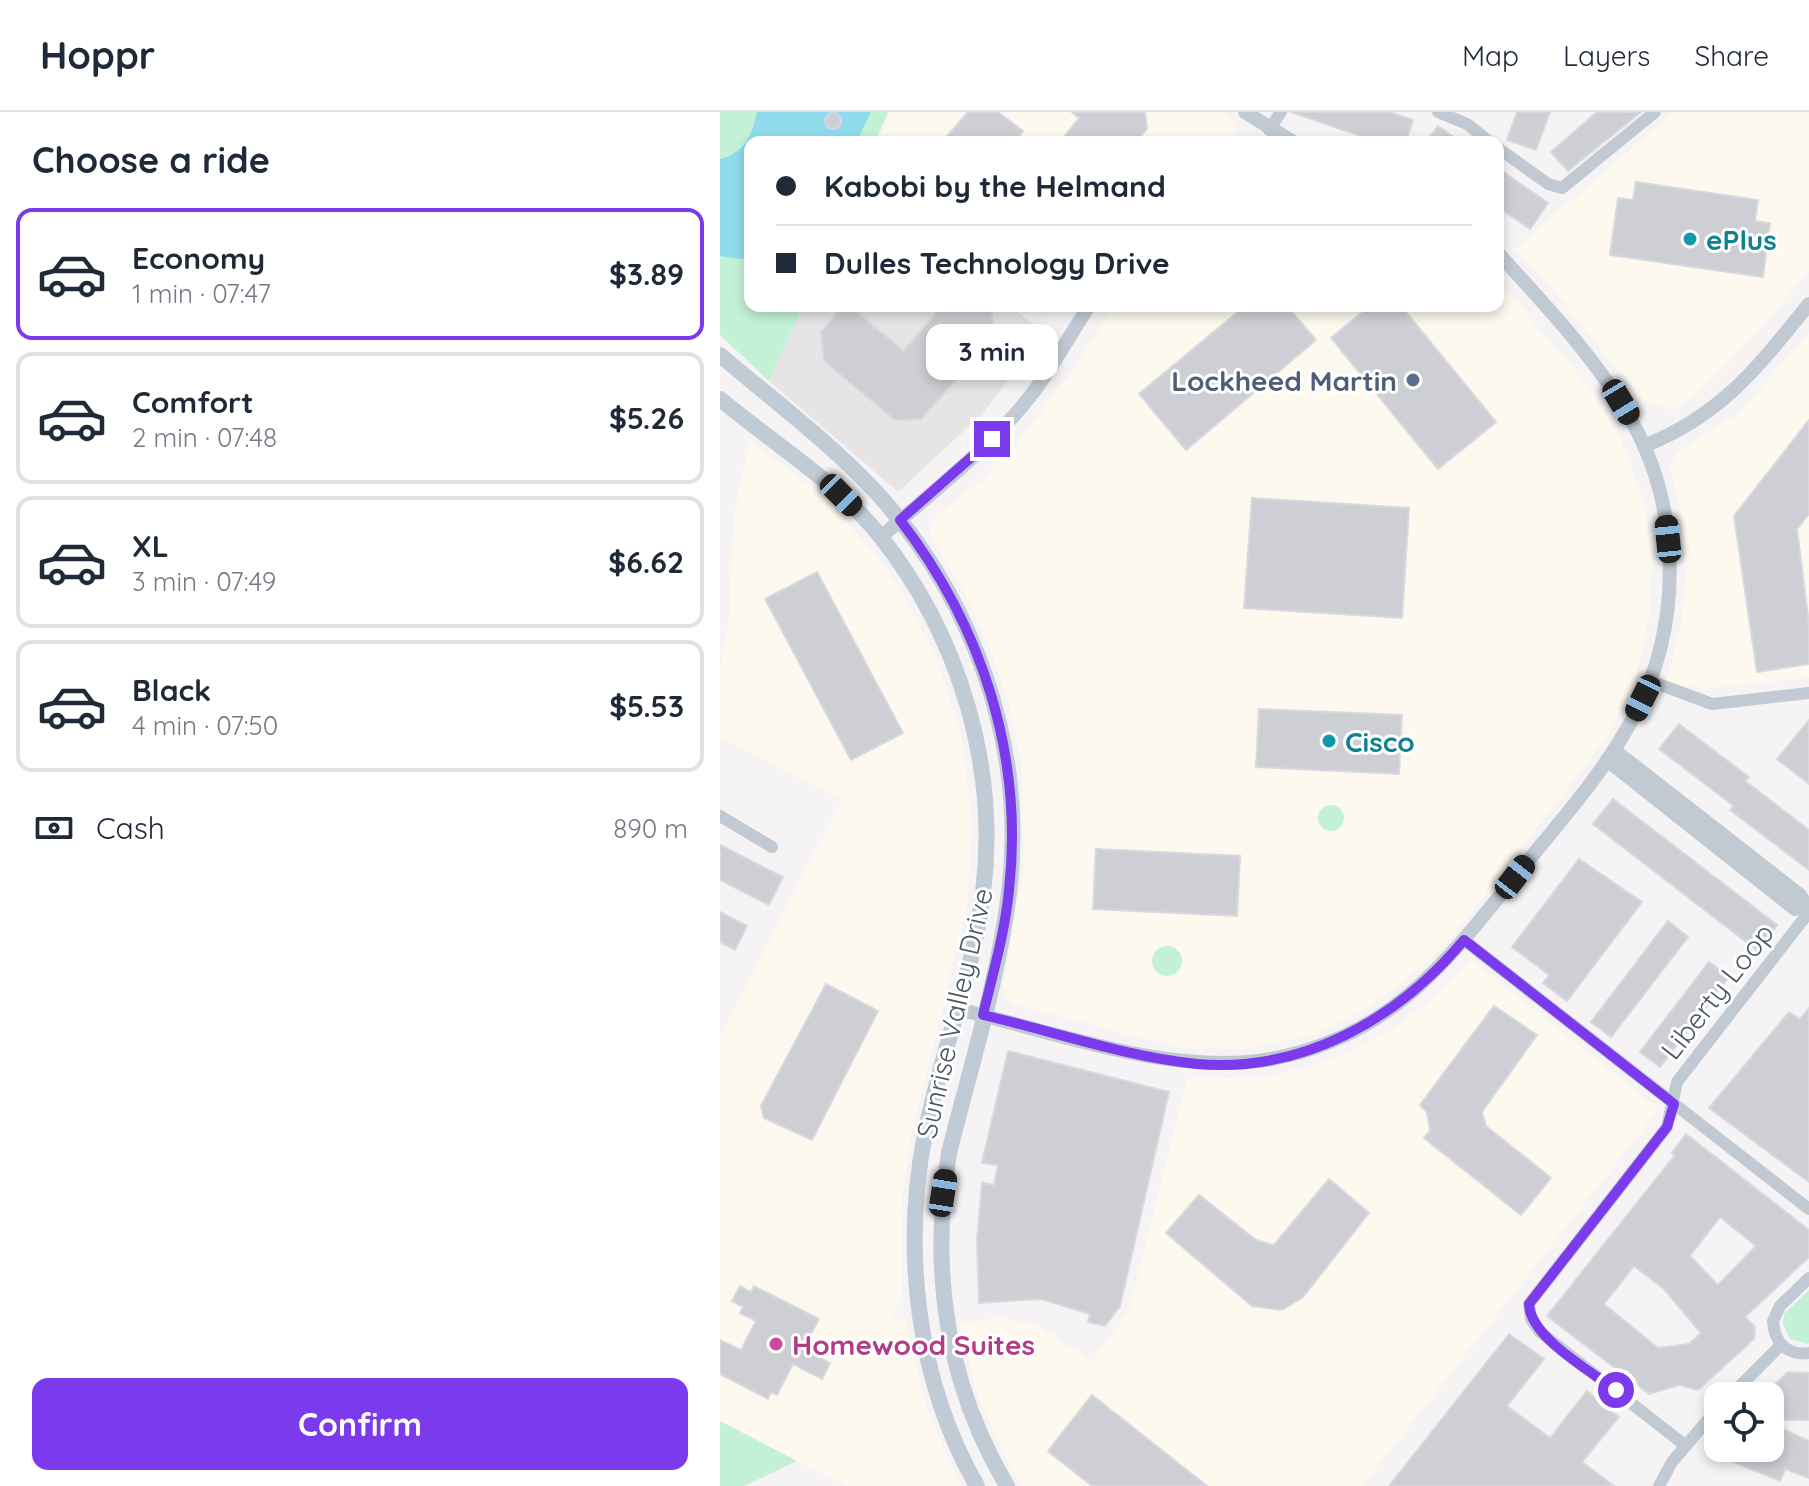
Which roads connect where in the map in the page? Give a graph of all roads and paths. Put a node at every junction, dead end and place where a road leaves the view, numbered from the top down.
1 (1245, 112) edge
2 (1281, 112) edge
3 (1438, 112) edge
4 (1655, 112) edge
5 (1265, 136) edge
6 (1482, 136) edge
7 (1504, 152) edge
8 (1504, 260) edge
9 (1809, 304) edge
10 (1085, 312) edge
11 (720, 355) edge
12 (727, 365) edge
13 (720, 399) edge
14 (1644, 446) junction
15 (900, 520) junction
16 (881, 537) junction
17 (1650, 681) junction
18 (1809, 693) edge
19 (1610, 755) junction
20 (720, 816) edge
21 (772, 847) dead end
22 (1808, 910) edge
23 (1464, 940) junction
24 (958, 1009) junction
25 (983, 1015) junction
26 (1677, 1106) junction
27 (1809, 1209) edge
28 (1809, 1278) edge
29 (1781, 1345) junction
30 (1809, 1353) edge
31 (1744, 1382) edge
32 (1704, 1425) edge
33 (1686, 1446) junction
34 (977, 1486) edge
35 (1007, 1486) edge
36 (1659, 1486) edge

1 - 5 street
2 - 5 street
3 - 6 street
4 - 7 street
8 - 14 street
9 - 14 street
10 - 15 street
11 - 12 main road, Sunrise Valley Drive
12 - 15 main road, Sunrise Valley Drive
13 - 16 main road, Sunrise Valley Drive
14 - 17 street
15 - 16 street
15 - 25 main road, Sunrise Valley Drive
16 - 24 main road, Sunrise Valley Drive
17 - 18 street
17 - 19 street
19 - 22 street
19 - 23 street
20 - 21 street
22 - 26 street, Liberty Loop
23 - 25 street
23 - 26 street, Liberty Loop
24 - 25 street
24 - 34 main road, Sunrise Valley Drive
25 - 35 main road, Sunrise Valley Drive
26 - 27 street
26 - 33 street, Liberty Loop
28 - 29 street
29 - 30 street
29 - 31 street
32 - 33 street
33 - 36 street

